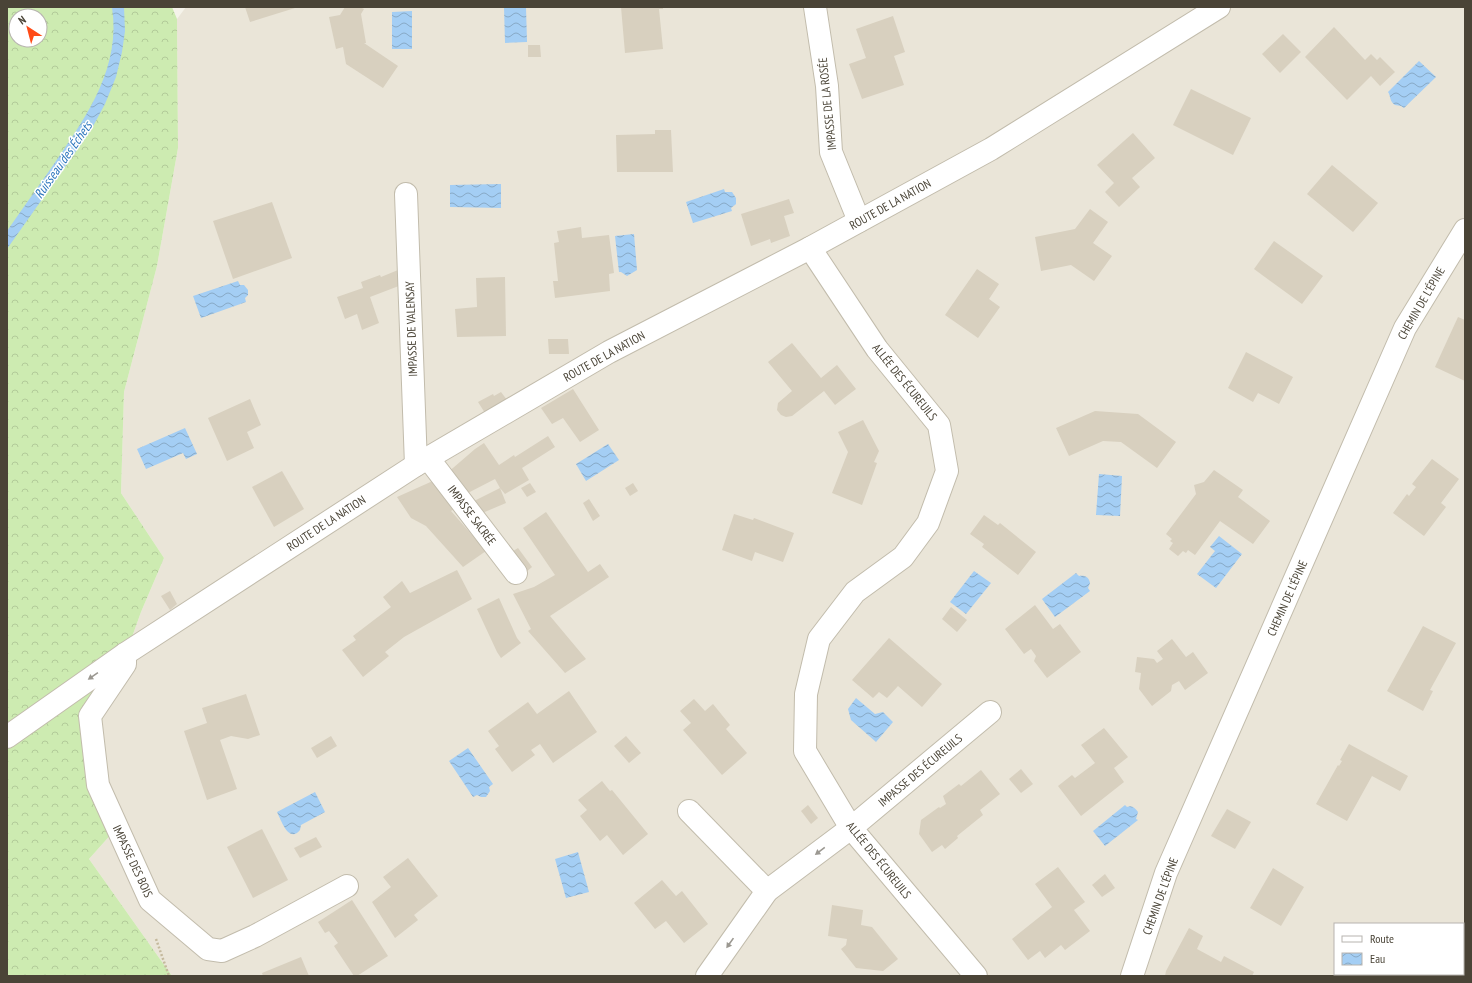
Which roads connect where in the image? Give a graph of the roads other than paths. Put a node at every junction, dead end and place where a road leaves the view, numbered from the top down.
1 (815, 7) edge
2 (1219, 7) edge
3 (406, 194) dead end
4 (859, 221) junction
5 (1465, 230) edge
6 (810, 248) junction
7 (422, 461) junction
8 (516, 573) dead end
9 (125, 654) junction
10 (990, 712) dead end
11 (7, 736) edge
12 (689, 811) dead end
13 (851, 828) junction
14 (347, 886) dead end
15 (766, 891) junction
16 (707, 976) edge
17 (976, 976) edge
18 (1132, 976) edge

1 - 4 street, IMPASSE DE LA ROSÉE
2 - 4 street, ROUTE DE LA NATION
3 - 7 street, IMPASSE DE VALENSAY
4 - 6 street, ROUTE DE LA NATION
5 - 18 street, CHEMIN DE L'ÉPINE
6 - 7 street, ROUTE DE LA NATION
6 - 13 street, ALLÉE DES ÉCUREUILS
7 - 8 street, IMPASSE SACRÉE
7 - 9 street, ROUTE DE LA NATION
9 -> 11 street, ROUTE DE LA NATION
9 - 14 street, IMPASSE DES BOIS
10 - 13 street, IMPASSE DES ÉCUREUILS
12 - 15 street
13 -> 15 street, IMPASSE DES ÉCUREUILS
13 - 17 street, ALLÉE DES ÉCUREUILS
15 -> 16 street, IMPASSE DES ÉCUREUILS

